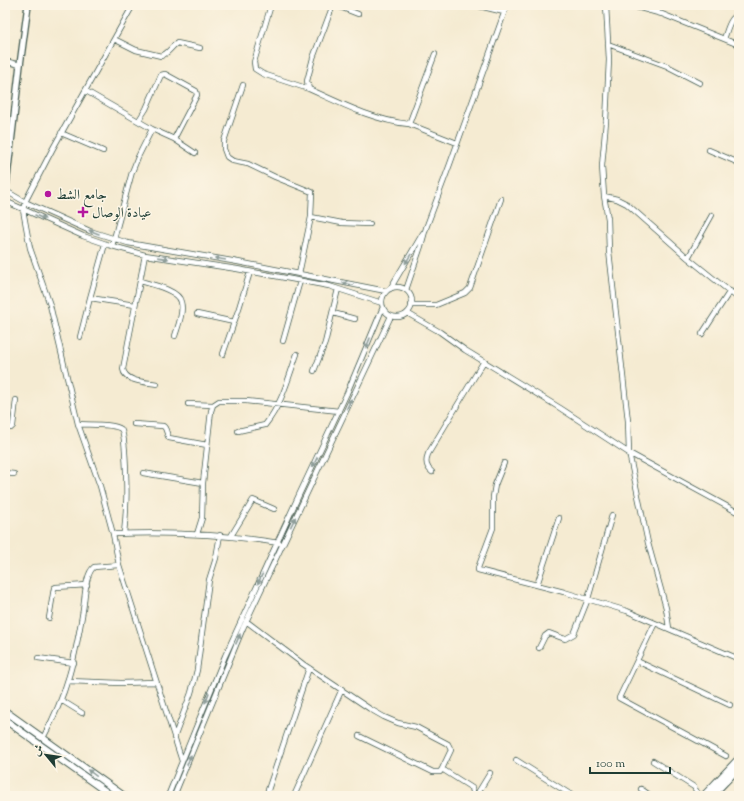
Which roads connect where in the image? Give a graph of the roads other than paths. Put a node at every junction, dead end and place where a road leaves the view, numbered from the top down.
1 (28, 5) edge
2 (133, 5) edge
3 (271, 5) edge
4 (334, 5) edge
5 (475, 5) edge
6 (506, 5) edge
7 (606, 5) edge
8 (629, 5) edge
9 (660, 5) edge
10 (504, 12) junction
11 (656, 12) junction
12 (358, 14) dead end
13 (739, 15) edge
14 (114, 39) junction
15 (724, 39) junction
16 (608, 44) junction
17 (739, 45) edge
18 (200, 48) dead end
19 (435, 54) dead end
20 (5, 61) edge
21 (20, 65) junction
22 (700, 83) dead end
23 (243, 85) dead end
24 (309, 89) junction
25 (86, 91) junction
26 (139, 120) junction
27 (409, 124) junction
28 (152, 129) junction
29 (61, 133) junction
30 (174, 139) junction
31 (457, 143) junction
32 (709, 150) dead end
33 (103, 151) dead end
34 (195, 153) dead end
35 (739, 163) edge
36 (5, 192) edge
37 (604, 196) junction
38 (501, 199) dead end
39 (5, 201) edge
40 (25, 202) junction
41 (23, 210) junction
42 (56, 215) junction
43 (712, 215) dead end
44 (311, 216) junction
45 (53, 223) junction
46 (370, 224) dead end
47 (426, 228) junction
48 (114, 239) junction
49 (105, 244) junction
50 (112, 246) junction
51 (145, 255) junction
52 (688, 258) junction
53 (250, 272) junction
54 (299, 274) junction
55 (140, 281) junction
56 (300, 281) junction
57 (739, 286) edge
58 (338, 289) junction
59 (388, 290) junction
60 (406, 290) junction
61 (731, 293) junction
62 (90, 298) junction
63 (739, 299) edge
64 (135, 304) junction
65 (382, 305) junction
66 (411, 305) junction
67 (333, 313) junction
68 (407, 313) junction
69 (196, 314) dead end
70 (391, 316) junction
71 (355, 319) dead end
72 (234, 322) junction
73 (702, 334) dead end
74 (175, 336) dead end
75 (80, 337) dead end
76 (283, 341) dead end
77 (223, 354) dead end
78 (296, 354) dead end
79 (484, 361) junction
80 (314, 370) dead end
81 (157, 384) dead end
82 (16, 400) dead end
83 (188, 404) dead end
84 (214, 405) junction
85 (279, 405) junction
86 (339, 411) junction
87 (78, 424) junction
88 (134, 424) dead end
89 (5, 428) edge
90 (238, 430) dead end
91 (207, 446) junction
92 (629, 453) junction
93 (504, 463) dead end
94 (432, 472) dead end
95 (5, 473) edge
96 (143, 473) dead end
97 (14, 474) dead end
98 (203, 483) junction
99 (274, 509) dead end
100 (739, 513) edge
101 (612, 515) dead end
102 (560, 518) dead end
103 (124, 533) junction
104 (113, 534) junction
105 (197, 534) junction
106 (220, 535) junction
107 (231, 536) junction
108 (277, 543) junction
109 (283, 544) junction
110 (119, 566) junction
111 (86, 585) junction
112 (537, 585) junction
113 (588, 599) junction
114 (49, 618) dead end
115 (246, 621) junction
116 (655, 623) junction
117 (669, 628) junction
118 (539, 648) dead end
119 (38, 658) dead end
120 (739, 659) edge
121 (637, 661) junction
122 (74, 663) junction
123 (309, 668) junction
124 (68, 681) junction
125 (156, 682) junction
126 (342, 689) junction
127 (61, 700) junction
128 (730, 705) dead end
129 (5, 711) edge
130 (82, 713) dead end
131 (5, 720) edge
132 (359, 736) dead end
133 (43, 738) junction
134 (174, 738) junction
135 (726, 756) dead end
136 (739, 759) edge
137 (516, 760) dead end
138 (182, 761) junction
139 (653, 761) dead end
140 (739, 767) edge
141 (442, 769) junction
142 (490, 773) dead end
143 (641, 789) dead end
144 (108, 795) edge
145 (124, 796) edge
146 (168, 796) edge
147 (174, 796) edge
148 (266, 796) edge
149 (294, 796) edge
150 (475, 796) edge
151 (573, 796) edge
152 (651, 796) edge
153 (699, 796) edge
154 (704, 796) edge
155 (712, 796) edge

1 - 21 street
2 - 14 street
3 - 24 street
4 - 12 street
4 - 24 street
5 - 10 street
6 - 10 street
7 - 16 street
8 - 11 street
9 - 11 street
10 - 31 street
11 - 15 street
13 - 15 street
14 - 18 street
14 - 25 street
15 - 17 street
16 - 22 street
16 - 37 street
19 - 27 street
20 - 21 street
21 - 36 street
23 - 44 street
24 - 27 street
25 - 26 street
25 - 29 street
26 - 28 street
26 - 30 street
27 - 31 street
28 - 30 street
28 - 48 street
29 - 33 street
29 - 40 street
30 - 34 street
31 - 47 street
32 - 35 street
36 - 40 street
37 - 52 street
37 - 92 street
38 - 66 street
39 - 41 street
40 - 41 street
40 - 42 street
41 -> 45 street
41 - 87 street
42 - 45 street
48 -> 42 street
43 - 52 street
44 - 46 street
44 - 54 street
45 - 49 street
47 -> 59 street
47 - 60 street
48 - 50 street
54 -> 48 street
49 - 50 street
49 - 62 street
50 - 51 street
51 -> 53 street
51 - 55 street
52 - 61 street
53 - 56 street
53 - 72 street
59 -> 54 street
55 - 64 street
55 - 74 street
56 - 58 street
56 - 76 street
57 - 61 street
58 - 65 street
58 - 67 street
59 - 60 street
59 - 65 street
60 - 66 street
61 - 63 street
61 - 73 street
62 - 64 street
62 - 75 street
64 - 81 street
65 - 70 street
65 -> 86 street
66 - 68 street
67 - 71 street
67 - 80 street
68 - 70 street
68 - 79 street
69 - 72 street
109 -> 70 street
72 - 77 street
78 - 85 street
79 - 92 street
79 - 94 street
82 - 89 street
83 - 84 street
84 - 85 street
84 - 91 street
85 - 86 street
85 - 90 street
86 -> 108 street
87 - 103 street
87 - 104 street
88 - 91 street
91 - 98 street
92 - 100 street
92 - 117 street
93 - 112 street
95 - 97 street
96 - 98 street
98 - 105 street
99 - 107 street
101 - 113 street
102 - 112 street
103 - 104 street
103 - 105 street
104 - 110 street
105 - 106 street
106 - 107 street
106 - 134 street
107 - 108 street
108 - 109 street
108 -> 138 street
109 - 115 street
110 - 111 street
110 - 125 street
111 - 114 street
111 - 122 street
112 - 113 street
113 - 116 street
113 - 118 street
115 - 123 street
147 -> 115 street
116 - 117 street
116 - 121 street
117 - 120 street
119 - 122 street
121 - 128 street
121 - 135 street
122 - 124 street
123 - 126 street
123 - 148 street
124 - 125 street
124 - 127 street
125 - 134 street
126 - 141 street
126 - 149 street
127 - 130 street
127 - 133 street
129 - 133 main road
131 - 144 main road
132 - 141 street
145 -> 133 main road
134 - 138 street
136 - 154 main road
137 - 151 street
138 - 146 street
139 - 153 street
140 - 155 main road
141 - 150 street
142 - 150 street
143 - 152 street

